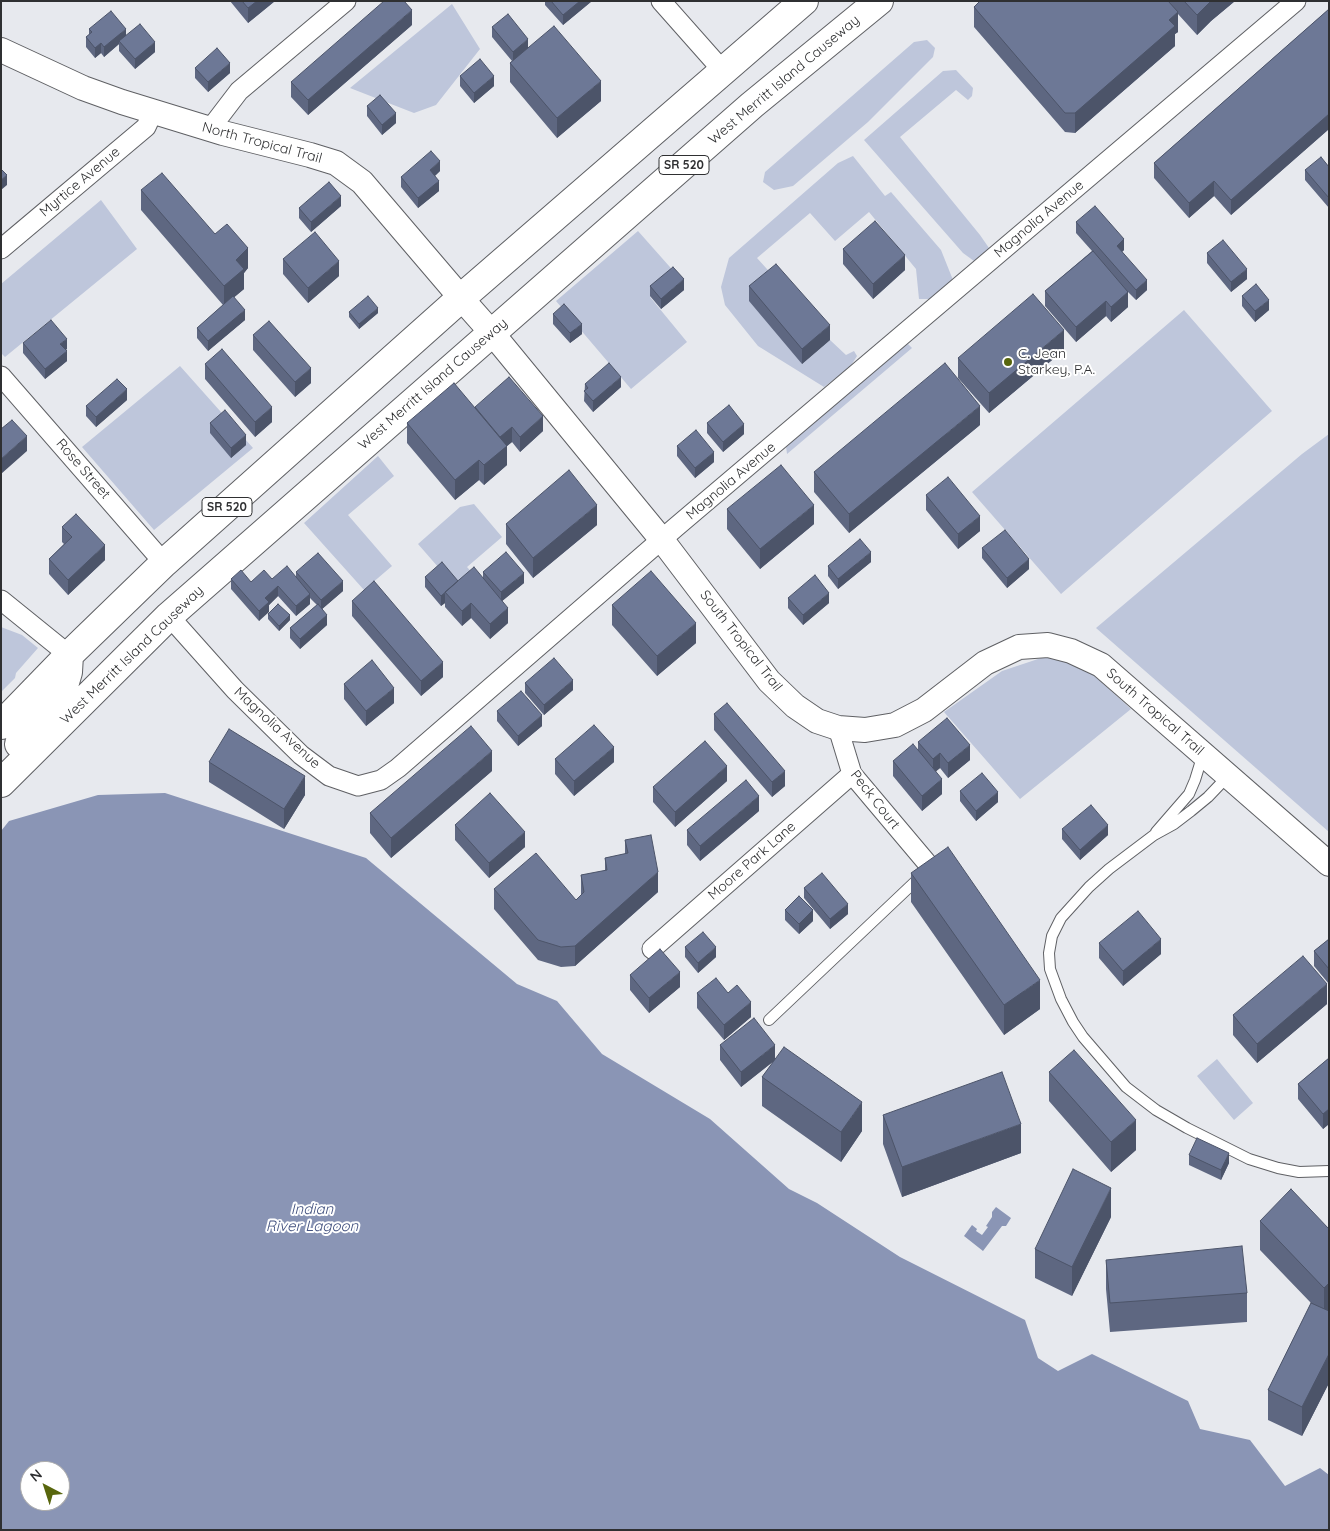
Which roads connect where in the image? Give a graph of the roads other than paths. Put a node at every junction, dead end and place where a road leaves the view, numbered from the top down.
1 (346, 1) edge
2 (661, 1) edge
3 (804, 1) edge
4 (879, 1) edge
5 (1296, 1) edge
6 (1, 50) edge
7 (723, 71) junction
8 (154, 112) junction
9 (210, 129) junction
10 (1, 249) edge
11 (460, 298) junction
12 (492, 333) junction
13 (1, 376) edge
14 (662, 540) junction
15 (164, 563) junction
16 (1, 600) edge
17 (169, 616) junction
18 (69, 655) junction
19 (1, 726) edge
20 (838, 728) junction
21 (1203, 754) junction
22 (1, 767) edge
23 (852, 774) junction
24 (1228, 776) junction
25 (1, 783) edge
26 (1154, 835) junction
27 (926, 863) joint
28 (1329, 864) edge
29 (652, 949) dead end
30 (769, 1020) dead end
31 (1329, 1170) edge

1 - 9 street
2 - 7 street
3 - 7 main road, SR 520
4 - 12 main road, West Merritt Island Causeway / SR 520
5 - 14 street, Magnolia Avenue
6 - 8 street, North Tropical Trail
7 - 11 main road, SR 520
8 - 9 street, North Tropical Trail
8 - 10 street, Myrtice Avenue
9 - 11 street, North Tropical Trail
11 - 12 street, North Tropical Trail
11 - 15 main road, SR 520
12 - 14 street, South Tropical Trail
12 - 17 main road, West Merritt Island Causeway / SR 520
13 - 15 street, Rose Street
14 - 17 street, Magnolia Avenue
14 - 20 street, South Tropical Trail
15 - 18 main road, SR 520
16 - 18 street
17 - 25 main road, West Merritt Island Causeway / SR 520
18 - 19 main road, SR 520
18 - 22 main road
20 - 21 street, South Tropical Trail
20 - 23 street, Peck Court
21 - 24 street, South Tropical Trail
21 - 26 lane
23 - 27 street, Peck Court
23 - 29 street, Moore Park Lane
24 - 26 lane
24 - 28 street, South Tropical Trail
26 - 31 lane
27 - 30 lane

